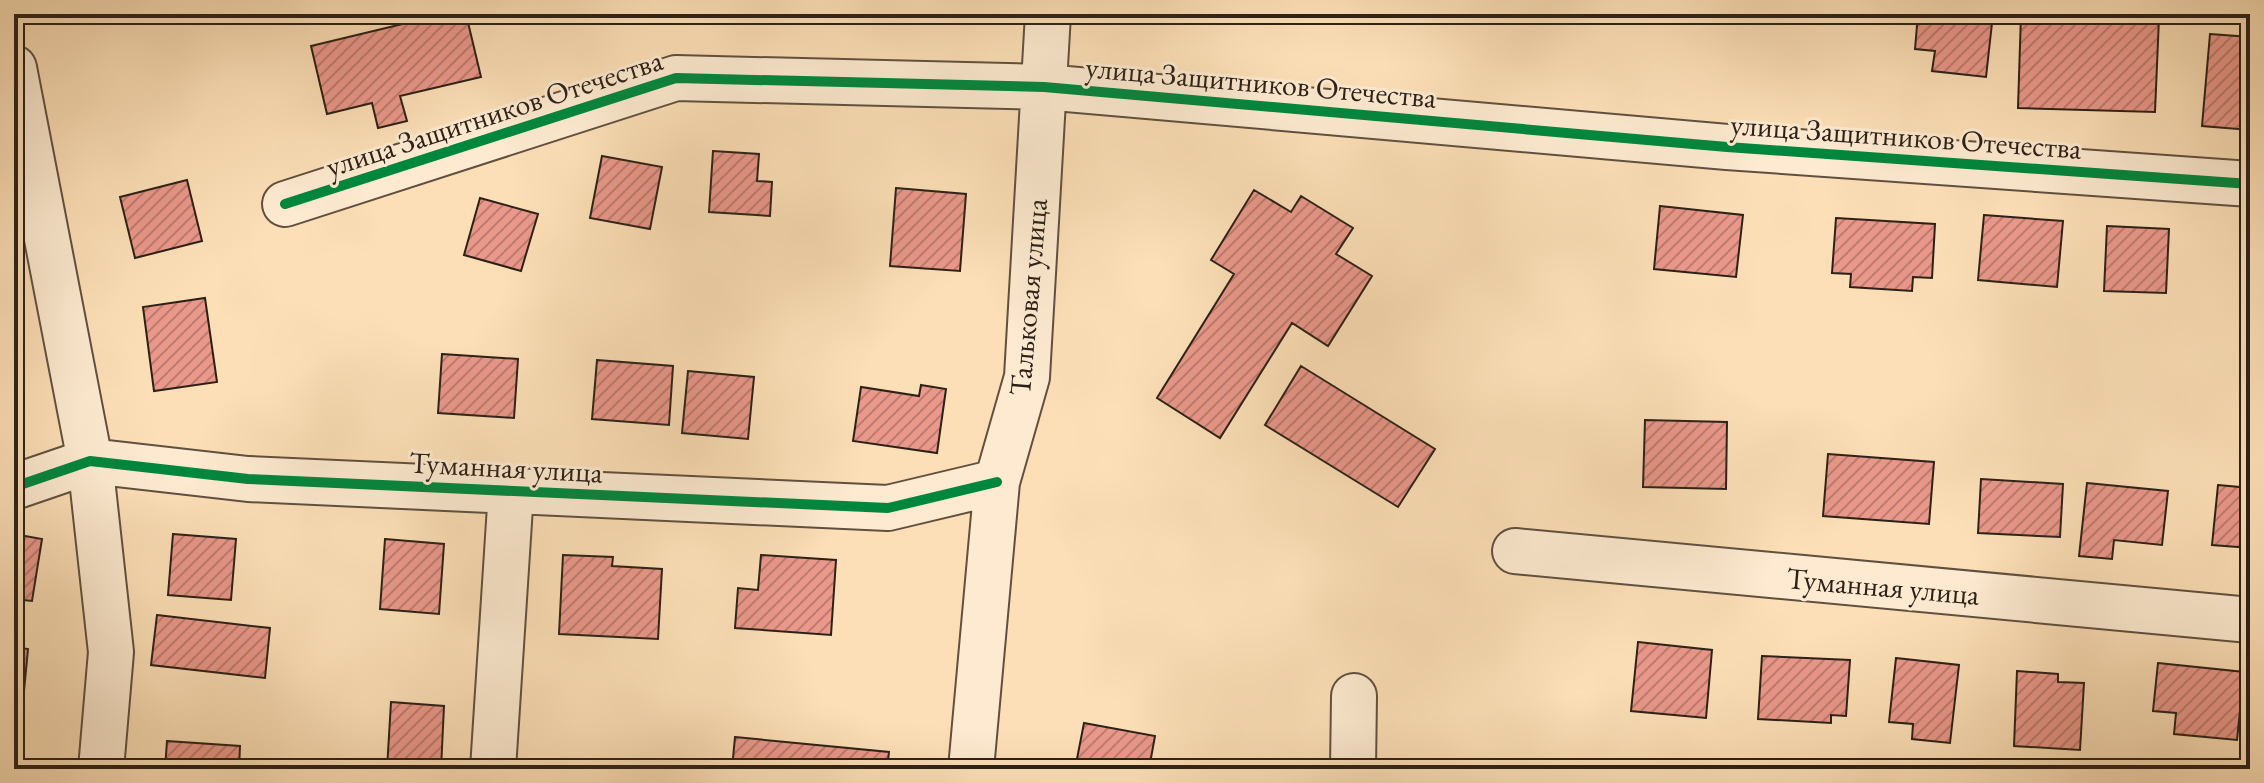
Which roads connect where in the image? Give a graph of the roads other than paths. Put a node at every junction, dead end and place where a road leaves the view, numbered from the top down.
1 (1048, 14) edge
2 (14, 68) edge
3 (1044, 87) junction
4 (2250, 184) edge
5 (285, 204) dead end
6 (90, 461) junction
7 (997, 482) junction
8 (14, 487) edge
9 (511, 491) junction
10 (1515, 551) dead end
11 (2250, 620) edge
12 (1354, 696) dead end
13 (101, 769) edge
14 (493, 769) edge
15 (971, 769) edge
16 (1353, 769) edge

1 - 3 street, Тальковая улица
2 - 6 street
3 - 4 street, улица Защитников Отечества
3 - 5 street, улица Защитников Отечества
3 - 7 street, Тальковая улица
6 - 8 street, Туманная улица
6 - 9 street, Туманная улица
6 - 13 street
7 - 9 street, Туманная улица
7 - 15 street, Тальковая улица
9 - 14 street
10 - 11 street, Туманная улица
12 - 16 street

